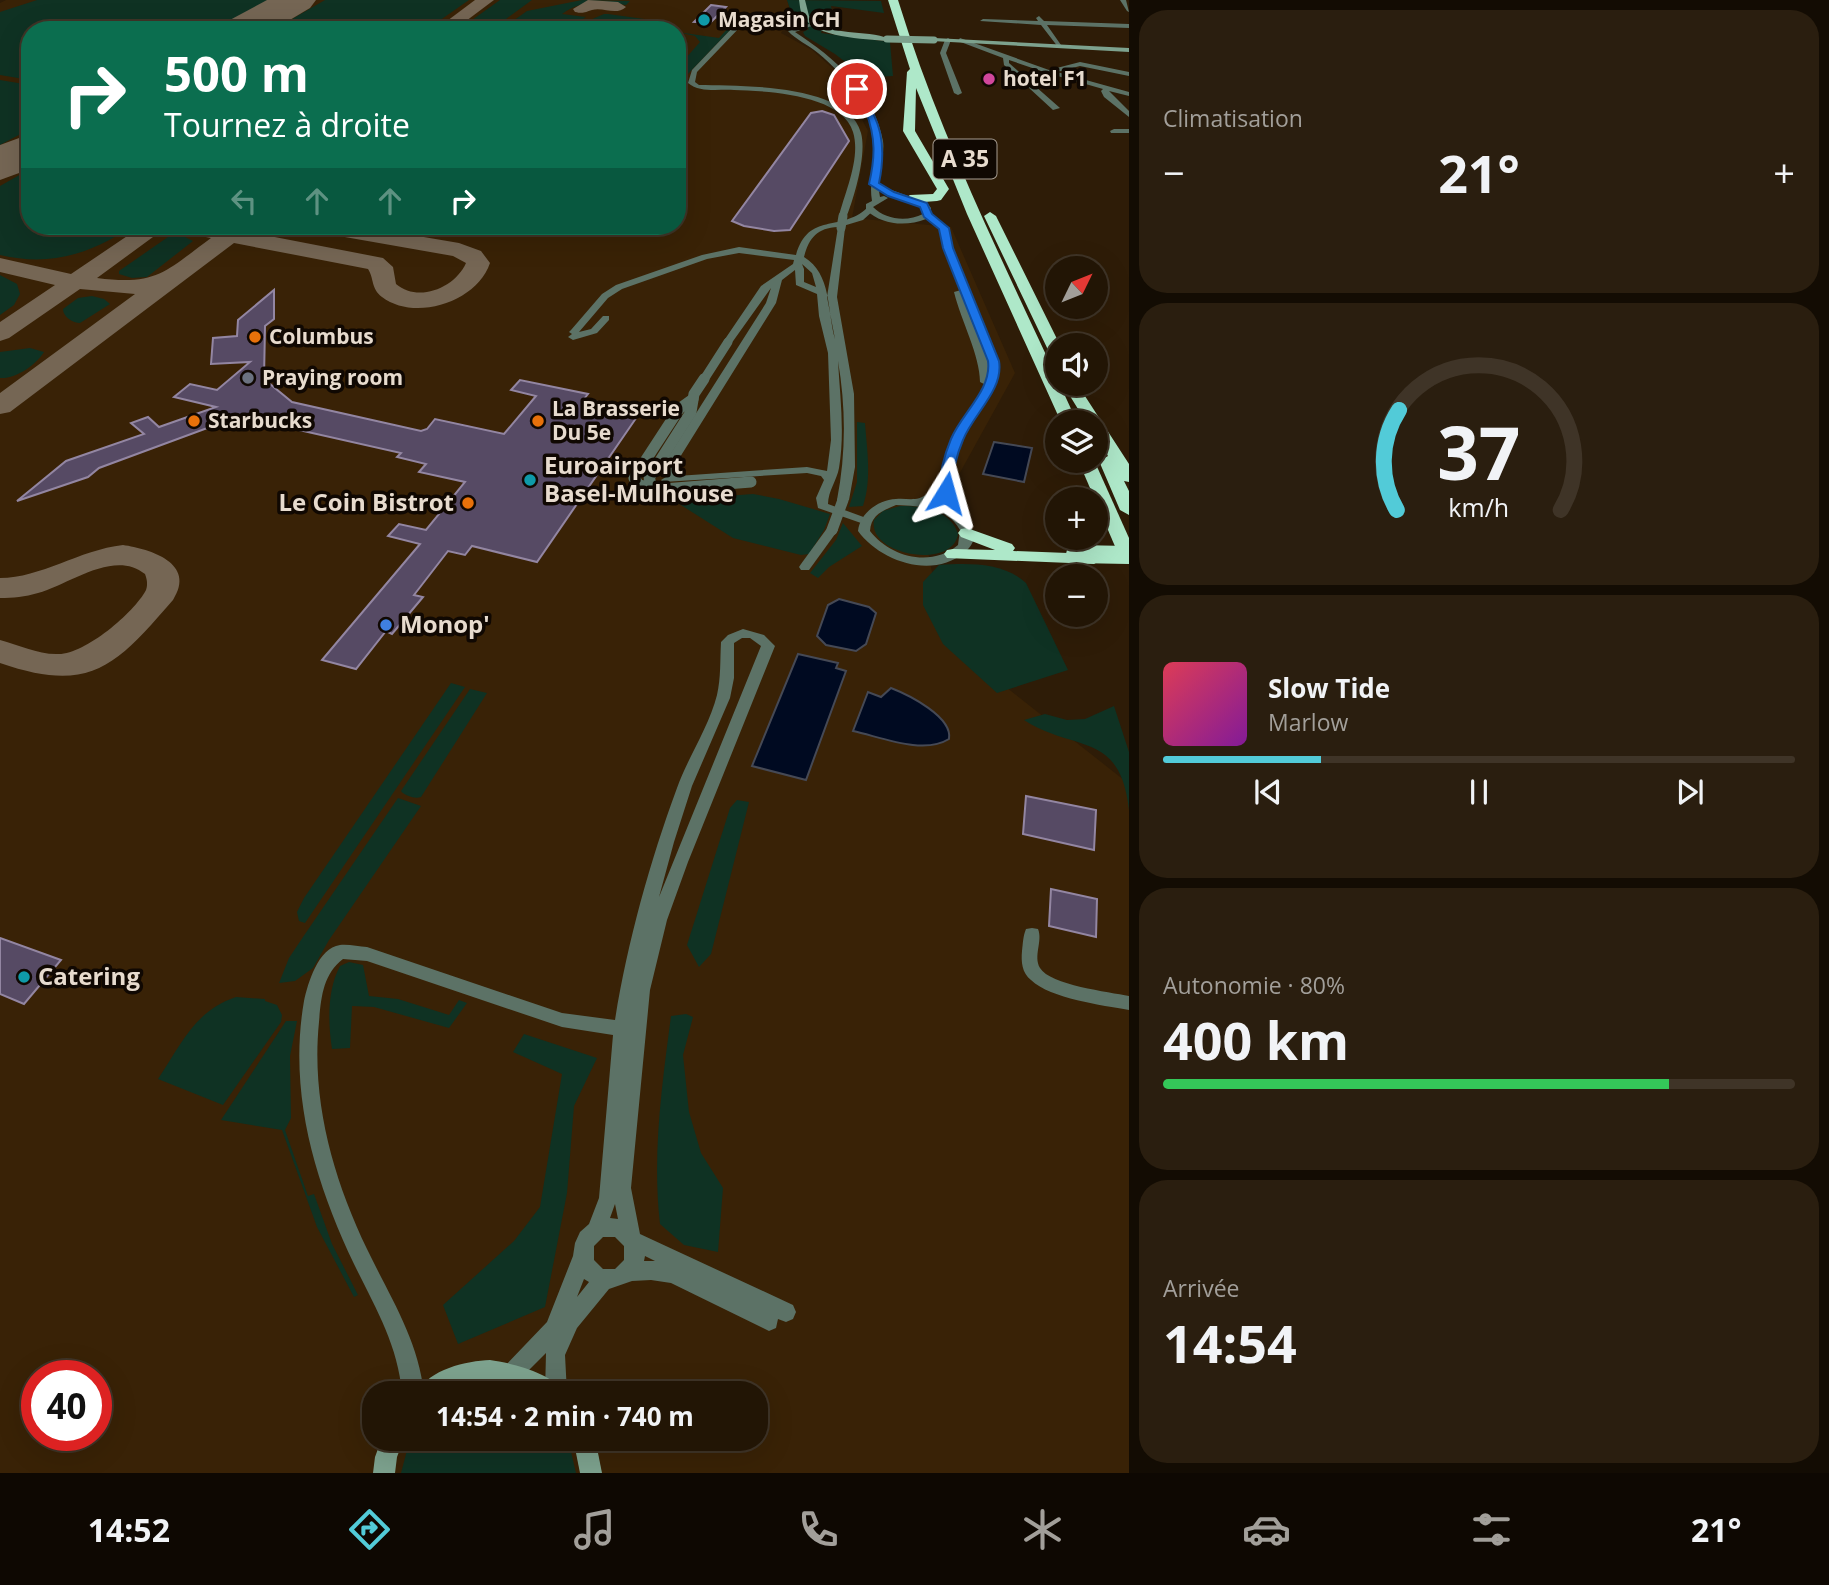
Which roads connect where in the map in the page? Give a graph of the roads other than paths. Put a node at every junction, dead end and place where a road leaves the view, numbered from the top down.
1 (802, 0) edge
2 (892, 0) edge
3 (903, 0) edge
4 (1123, 0) edge
5 (1129, 10) edge
6 (718, 18) dead end
7 (1041, 20) junction
8 (984, 21) dead end
9 (817, 25) junction
10 (1129, 26) edge
11 (948, 40) junction
12 (960, 40) junction
13 (1058, 45) junction
14 (1129, 50) edge
15 (1007, 59) junction
16 (914, 66) junction
17 (1049, 72) junction
18 (1129, 74) edge
19 (1107, 88) junction
20 (958, 93) dead end
21 (1129, 94) edge
22 (942, 104) dead end
23 (1056, 108) dead end
24 (1129, 115) edge
25 (1114, 131) dead end
26 (1129, 131) edge
27 (876, 187) junction
28 (905, 198) junction
29 (876, 200) junction
30 (983, 200) dead end
31 (870, 210) junction
32 (927, 215) junction
33 (916, 220) junction
34 (948, 248) junction
35 (798, 262) junction
36 (959, 276) junction
37 (778, 277) junction
38 (821, 292) junction
39 (606, 318) dead end
40 (971, 333) junction
41 (1047, 333) edge
42 (986, 341) junction
43 (730, 345) junction
44 (746, 346) junction
45 (983, 394) junction
46 (1079, 396) edge
47 (1064, 410) edge
48 (1108, 462) edge
49 (1092, 473) edge
50 (654, 477) dead end
51 (1129, 477) edge
52 (946, 478) junction
53 (674, 480) junction
54 (829, 483) junction
55 (920, 503) junction
56 (1129, 510) edge
57 (952, 515) junction
58 (865, 521) junction
59 (967, 533) junction
60 (953, 554) junction
61 (1076, 556) junction
62 (1129, 558) edge
63 (805, 567) dead end
64 (1032, 934) dead end
65 (1129, 1003) edge
66 (622, 1028) junction
67 (596, 1230) junction
68 (632, 1239) junction
69 (583, 1256) junction
70 (629, 1271) junction
71 (606, 1278) junction
72 (512, 1373) junction
73 (413, 1381) edge
74 (446, 1381) edge
75 (535, 1381) edge
76 (554, 1381) edge
77 (390, 1451) edge
78 (587, 1451) edge
79 (384, 1473) edge
80 (591, 1473) edge

1 - 9 main road
2 - 16 highway, A 35
3 - 22 highway, A 35
4 - 5 street
6 - 63 street, bridge
7 - 8 street
7 - 10 street
7 - 13 street
9 - 11 main road, bridge
9 - 27 street
11 - 12 main road
11 - 20 street
12 - 13 main road
12 - 15 street
13 - 14 main road
15 - 17 street
15 - 23 street
16 - 28 highway
16 - 47 highway, A 35
17 - 18 street
17 - 19 street
19 - 21 street
19 - 24 street
25 - 26 street
27 - 28 street
27 - 29 street
28 - 29 street
28 - 32 street
29 - 31 street
30 - 41 highway, A 35
31 - 33 street
31 - 35 street
32 - 33 street
32 - 34 street
33 - 34 street
34 - 36 street
35 - 37 street
35 - 38 street
35 - 38 street
35 - 39 street
36 - 40 street
36 - 42 street
37 - 43 street
37 - 44 street
38 - 54 street
40 - 42 street
40 - 45 street
42 - 45 street
43 - 44 street
43 - 54 street, bridge
44 - 53 street
45 - 52 street
46 - 51 highway
48 - 56 highway
49 - 62 highway
50 - 53 street
52 - 55 street
52 - 57 street
53 - 54 street
54 - 58 street
55 - 57 street
55 - 58 street
57 - 59 street
58 - 60 street
59 - 60 street
59 - 61 highway
60 - 61 highway
61 - 62 highway, bridge
64 - 65 street
66 - 67 street
66 - 68 street
66 - 73 street
67 - 68 street
67 - 69 street
68 - 70 street
68 - 70 street
69 - 71 street
69 - 72 street
70 - 71 street
71 - 76 street
72 - 74 main road
72 - 75 main road
77 - 79 main road
78 - 80 main road

